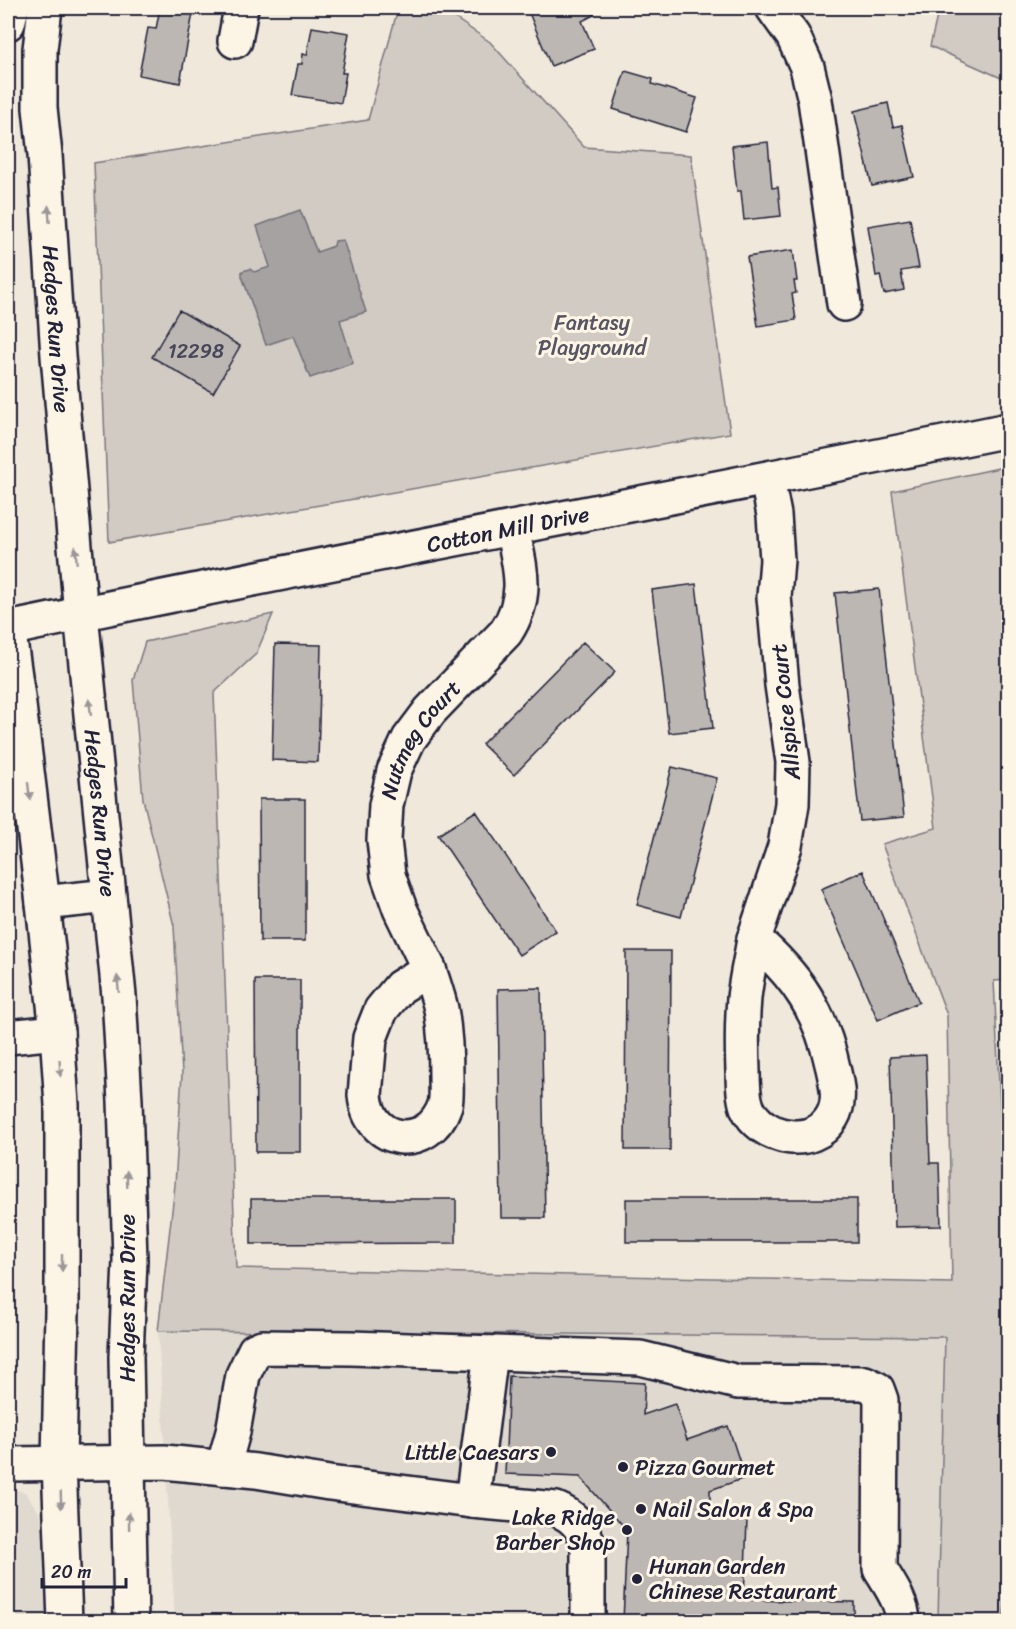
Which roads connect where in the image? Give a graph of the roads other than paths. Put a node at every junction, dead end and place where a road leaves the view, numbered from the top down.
1 (12, 8) edge
2 (45, 8) edge
3 (241, 8) edge
4 (773, 8) edge
5 (8, 23) edge
6 (235, 41) dead end
7 (844, 303) dead end
8 (1008, 430) edge
9 (767, 479) junction
10 (512, 528) junction
11 (81, 614) junction
12 (8, 628) edge
13 (109, 896) junction
14 (43, 903) junction
15 (754, 939) junction
16 (429, 969) dead end
17 (57, 1032) junction
18 (8, 1037) edge
19 (491, 1353) junction
20 (128, 1462) junction
21 (59, 1463) junction
22 (8, 1464) edge
23 (223, 1468) junction
24 (472, 1501) junction
25 (65, 1622) edge
26 (131, 1622) edge
27 (588, 1622) edge
28 (903, 1622) edge

1 - 5 street
11 -> 2 street, Hedges Run Drive
3 - 6 street
4 - 7 street
8 - 9 street, Cotton Mill Drive
9 - 10 street, Cotton Mill Drive
9 - 15 street, Allspice Court
10 - 11 street, Cotton Mill Drive
10 - 16 street, Nutmeg Court
11 - 12 street, Cotton Mill Drive
13 -> 11 street, Hedges Run Drive
12 -> 14 street
13 - 14 street
20 -> 13 street, Hedges Run Drive
14 - 17 street
15 - 15 street, Allspice Court
17 - 18 street
17 -> 21 street
19 - 23 street
19 - 24 street
19 - 28 street
20 - 21 street
20 - 23 street
26 -> 20 street, Hedges Run Drive
21 - 22 street
21 -> 25 street
23 - 24 street
24 - 27 street

